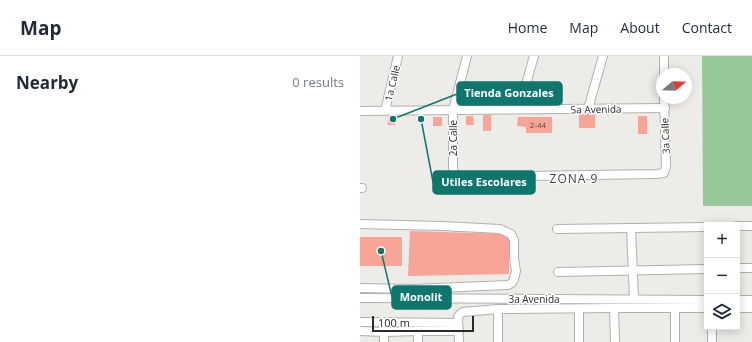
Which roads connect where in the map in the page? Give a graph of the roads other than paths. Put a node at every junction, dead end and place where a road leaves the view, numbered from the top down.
1 (398, 56) edge
2 (467, 56) edge
3 (534, 56) edge
4 (603, 56) edge
5 (664, 56) edge
6 (664, 68) edge
7 (664, 104) edge
8 (664, 108) junction
9 (588, 109) junction
10 (453, 110) junction
11 (518, 110) junction
12 (360, 111) edge
13 (385, 111) junction
14 (455, 174) joint
15 (360, 224) edge
16 (740, 226) edge
17 (752, 226) edge
18 (704, 227) edge
19 (631, 228) junction
20 (557, 229) dead end
21 (740, 268) edge
22 (752, 268) edge
23 (704, 269) edge
24 (633, 270) junction
25 (558, 272) dead end
26 (360, 288) edge
27 (360, 298) edge
28 (634, 299) junction
29 (704, 300) edge
30 (740, 300) edge
31 (752, 300) edge
32 (614, 308) junction
33 (675, 308) junction
34 (704, 308) edge
35 (740, 308) edge
36 (752, 308) edge
37 (498, 309) junction
38 (579, 309) junction
39 (360, 322) edge
40 (384, 323) junction
41 (458, 327) junction
42 (418, 330) junction
43 (712, 330) edge
44 (360, 331) edge
45 (385, 332) junction
46 (384, 342) edge
47 (418, 342) edge
48 (459, 342) edge
49 (498, 342) edge
50 (579, 342) edge
51 (615, 342) edge
52 (675, 342) edge
53 (712, 342) edge

1 - 13 street, 1a Calle
2 - 10 street, 2a Calle
3 - 11 street
4 - 9 street
5 - 6 street
7 - 8 street, 3a Calle
8 - 9 street, 5a Avenida
8 - 14 street, 3a Calle
9 - 11 street, 5a Avenida
10 - 11 street, 5a Avenida
10 - 13 street, 5a Avenida
10 - 14 street, 2a Calle
12 - 13 street, 5a Avenida
15 - 26 street
16 - 17 street
18 - 19 street
19 - 20 street
19 - 24 street
21 - 22 street
23 - 24 street
24 - 25 street
24 - 28 street
27 - 28 street, 3a Avenida
28 - 29 street, 3a Avenida
30 - 31 street
32 - 33 street
32 - 38 street
32 - 51 street
33 - 34 street
33 - 52 street
35 - 36 street
37 - 38 street
37 - 41 street
37 - 49 street
38 - 50 street
39 - 40 street
40 - 41 street
40 - 45 street
41 - 42 street
41 - 48 street
42 - 45 street
42 - 47 street
43 - 53 street
44 - 45 street
45 - 46 street

